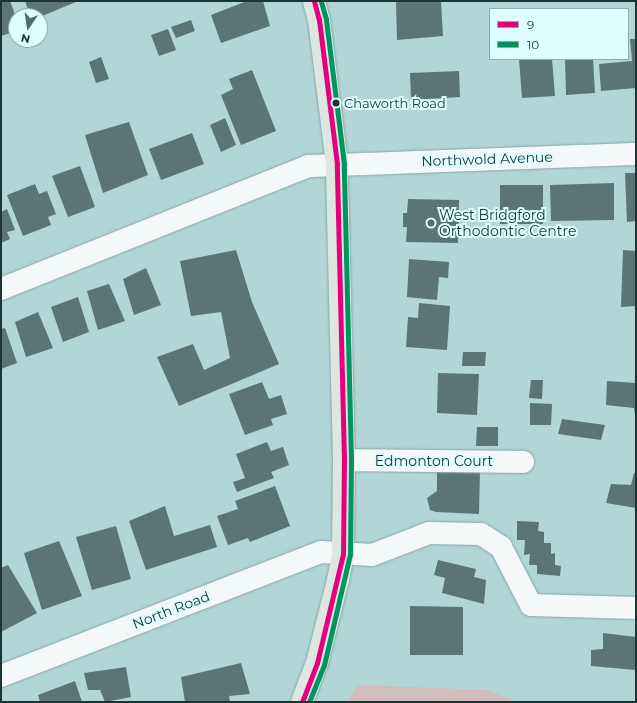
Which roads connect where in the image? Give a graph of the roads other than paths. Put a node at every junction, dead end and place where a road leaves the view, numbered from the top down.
1 (314, 1) edge
2 (636, 154) edge
3 (337, 164) junction
4 (1, 289) edge
5 (344, 460) junction
6 (523, 462) dead end
7 (343, 554) junction
8 (636, 608) edge
9 (1, 676) edge
10 (302, 702) edge

1 - 3 main road
2 - 3 street, Northwold Avenue
3 - 4 street
3 - 5 main road
5 - 6 street, Edmonton Court
5 - 7 main road
7 - 8 street, North Road
7 - 9 street, North Road
7 - 10 main road

